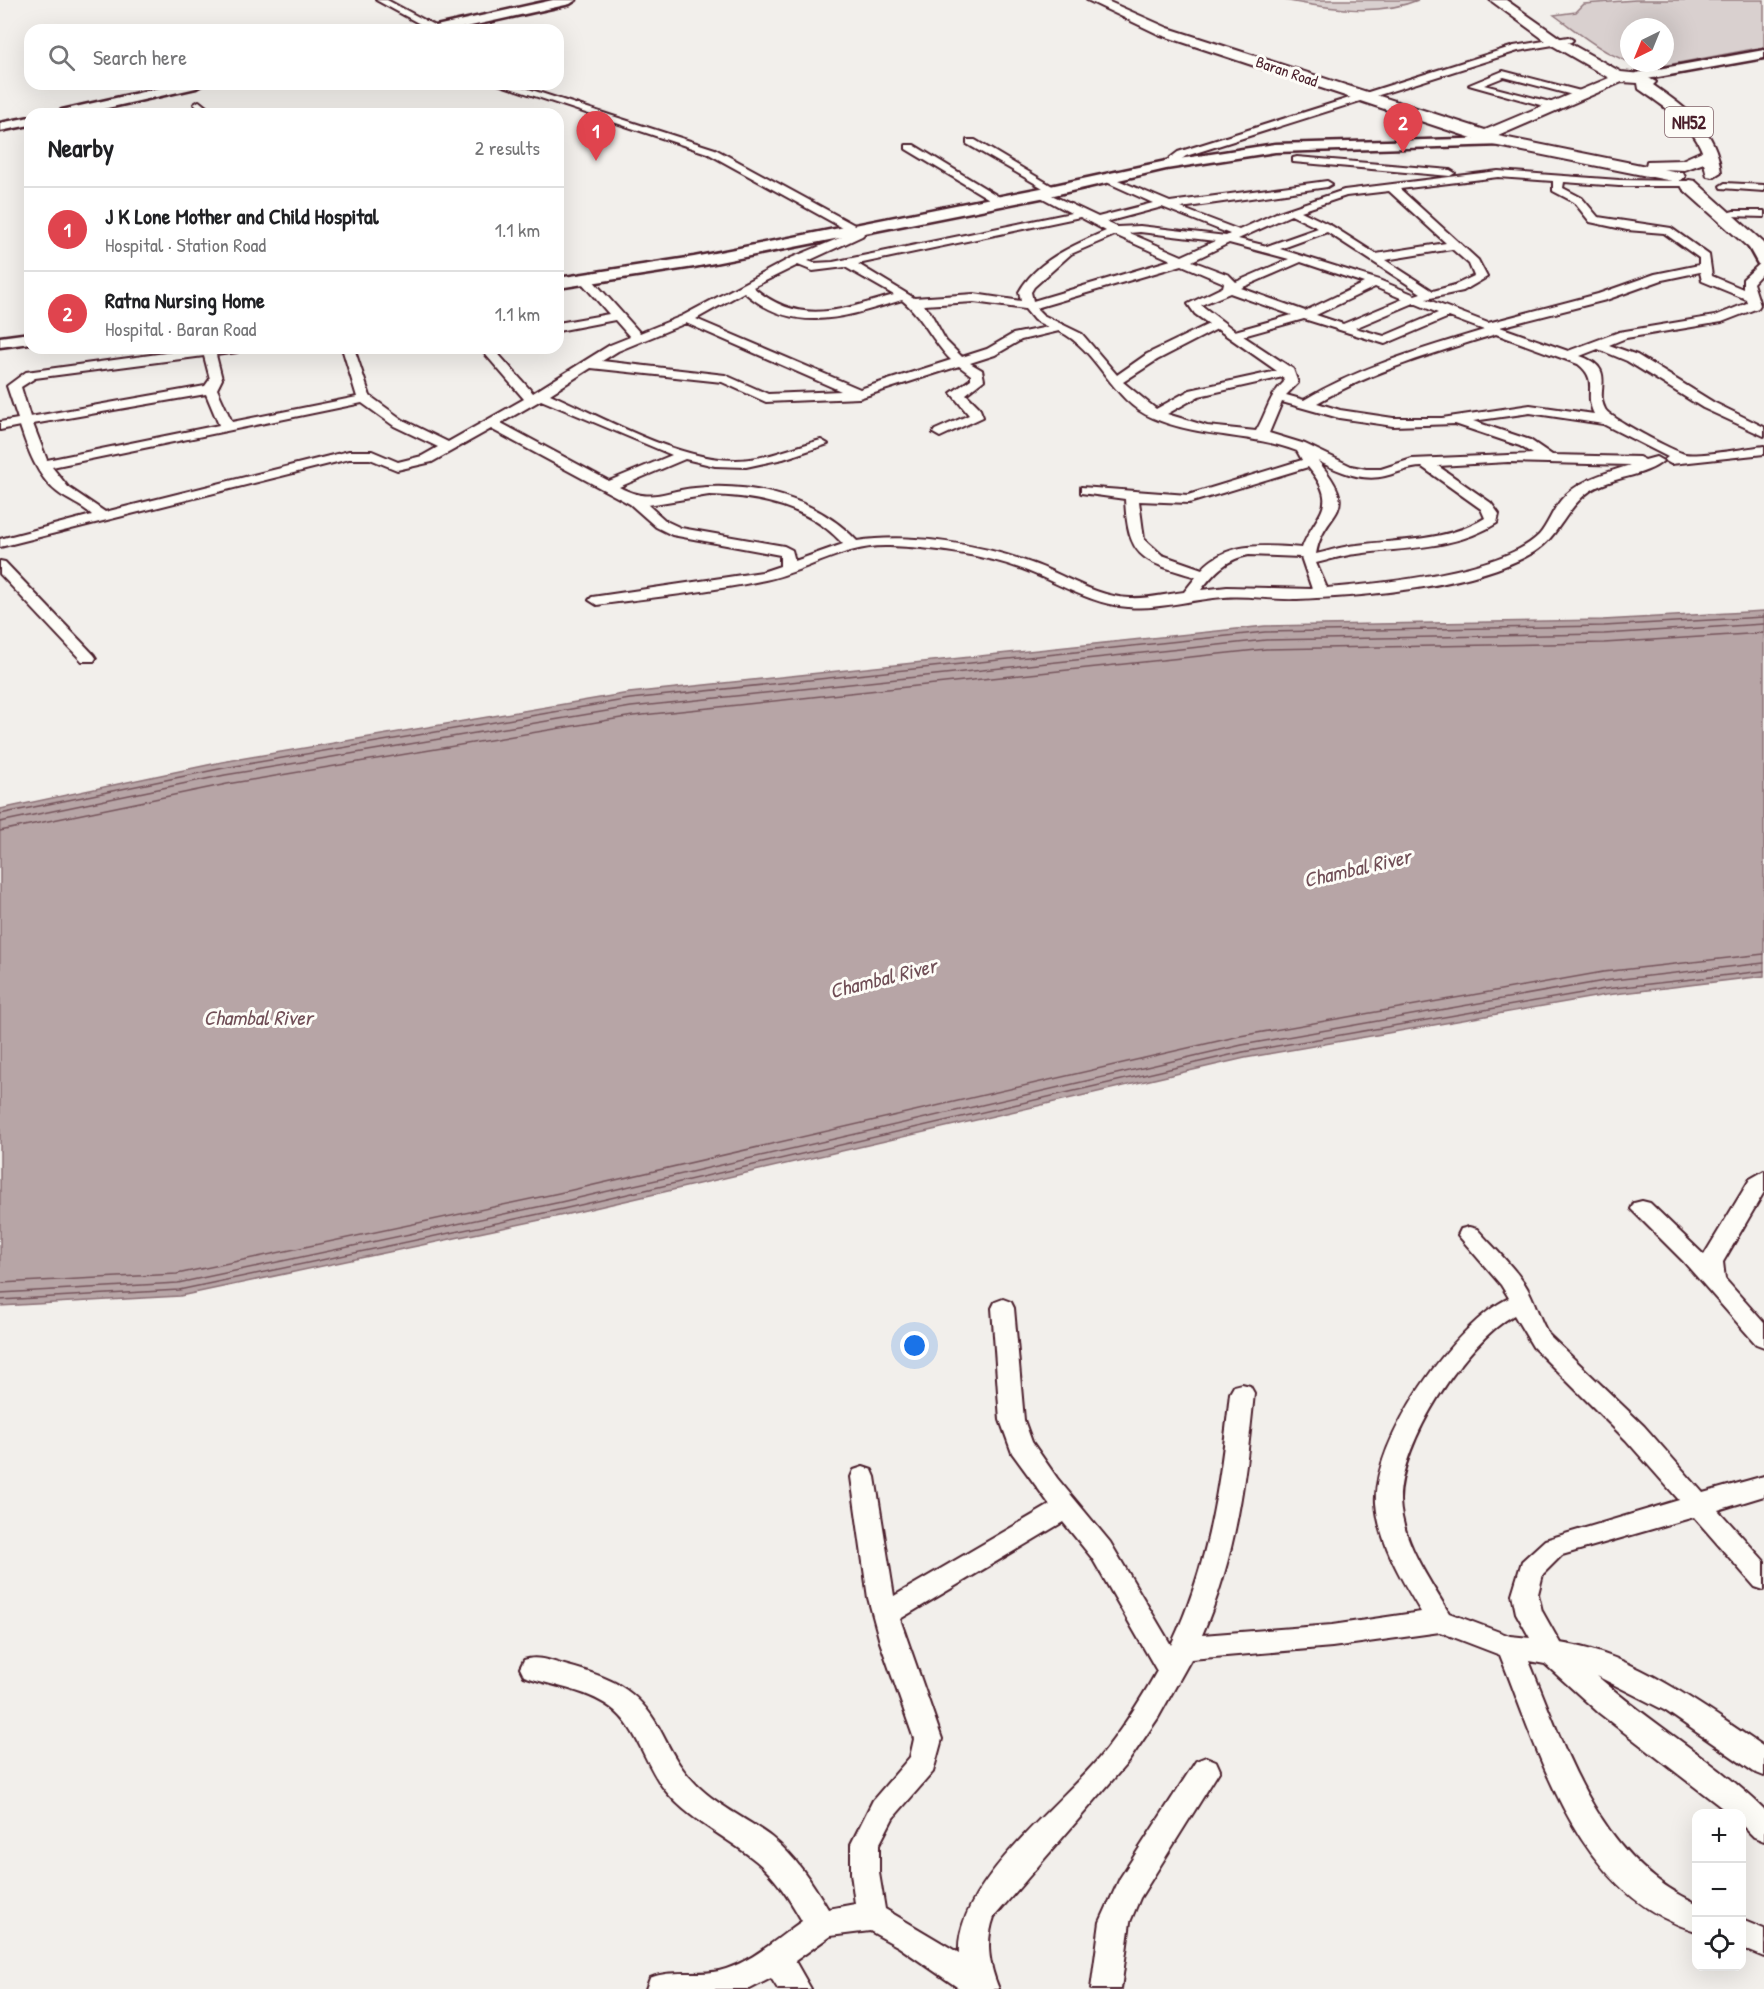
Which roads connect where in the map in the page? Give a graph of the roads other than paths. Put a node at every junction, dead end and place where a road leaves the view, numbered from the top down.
1 (380, 0) edge
2 (570, 0) edge
3 (586, 0) edge
4 (1095, 0) edge
5 (1109, 0) edge
6 (1497, 0) edge
7 (1509, 0) edge
8 (426, 24) edge
9 (464, 24) edge
10 (481, 24) edge
11 (1562, 40) junction
12 (1764, 54) edge
13 (1631, 80) junction
14 (169, 90) edge
15 (186, 90) edge
16 (522, 90) edge
17 (1584, 95) junction
18 (1365, 96) junction
19 (199, 104) dead end
20 (1558, 107) junction
21 (89, 108) edge
22 (106, 108) edge
23 (203, 108) edge
24 (1671, 108) junction
25 (1540, 115) junction
26 (24, 124) edge
27 (0, 129) edge
28 (1488, 137) junction
29 (971, 142) dead end
30 (910, 147) dead end
31 (1286, 147) junction
32 (1710, 154) junction
33 (1297, 160) junction
34 (1166, 165) junction
35 (1474, 175) junction
36 (1559, 177) junction
37 (1106, 178) junction
38 (1720, 181) junction
39 (1683, 182) junction
40 (1327, 184) junction
41 (1764, 186) edge
42 (1393, 189) junction
43 (1047, 191) junction
44 (1344, 194) junction
45 (1000, 201) junction
46 (1165, 205) junction
47 (1291, 211) junction
48 (1080, 214) junction
49 (1734, 214) junction
50 (1764, 214) edge
51 (1097, 221) junction
52 (1328, 228) junction
53 (856, 230) junction
54 (1115, 231) junction
55 (1234, 236) junction
56 (1454, 245) junction
57 (1266, 250) junction
58 (1762, 253) edge
59 (1300, 258) junction
60 (1374, 258) junction
61 (795, 260) junction
62 (1182, 261) junction
63 (847, 263) junction
64 (1705, 267) junction
65 (586, 280) junction
66 (564, 282) edge
67 (1375, 283) junction
68 (744, 286) junction
69 (1229, 288) junction
70 (1430, 294) junction
71 (1750, 296) junction
72 (1413, 298) junction
73 (908, 299) junction
74 (1029, 306) junction
75 (1449, 314) junction
76 (1306, 315) junction
77 (617, 316) junction
78 (686, 319) junction
79 (1218, 324) junction
80 (564, 326) edge
81 (1058, 327) junction
82 (1344, 328) junction
83 (1492, 328) junction
84 (1233, 335) junction
85 (24, 339) edge
86 (638, 339) junction
87 (0, 342) edge
88 (1596, 345) junction
89 (174, 354) edge
90 (209, 354) edge
91 (350, 354) edge
92 (492, 354) edge
93 (1568, 356) junction
94 (958, 362) junction
95 (588, 364) junction
96 (1288, 372) junction
97 (1115, 382) junction
98 (210, 389) junction
99 (860, 394) junction
100 (1277, 396) junction
101 (536, 398) junction
102 (364, 399) junction
103 (1306, 404) junction
104 (1155, 415) junction
105 (1456, 420) junction
106 (1606, 420) junction
107 (26, 421) junction
108 (490, 423) junction
109 (0, 426) edge
110 (227, 427) junction
111 (1764, 432) edge
112 (940, 433) dead end
113 (1264, 436) junction
114 (821, 444) dead end
115 (448, 447) junction
116 (1300, 447) junction
117 (1764, 450) edge
118 (685, 454) junction
119 (1547, 458) junction
120 (1684, 459) junction
121 (1656, 461) junction
122 (1311, 462) junction
123 (1424, 462) junction
124 (43, 465) junction
125 (608, 487) junction
126 (1086, 490) dead end
127 (1132, 496) junction
128 (635, 501) junction
129 (102, 518) junction
130 (0, 543) edge
131 (853, 546) junction
132 (1309, 557) junction
133 (0, 565) edge
134 (788, 570) junction
135 (1207, 574) junction
136 (1322, 594) junction
137 (1189, 596) junction
138 (597, 600) dead end
139 (88, 658) dead end
140 (1764, 1179) edge
141 (1642, 1209) dead end
142 (1468, 1235) dead end
143 (1714, 1281) junction
144 (1519, 1303) junction
145 (1003, 1308) dead end
146 (1764, 1338) edge
147 (1242, 1393) dead end
148 (863, 1477) dead end
149 (1764, 1486) edge
150 (1699, 1506) junction
151 (1066, 1507) junction
152 (1764, 1578) edge
153 (885, 1614) junction
154 (1440, 1621) junction
155 (1510, 1647) junction
156 (1552, 1653) junction
157 (1177, 1659) junction
158 (533, 1668) dead end
159 (1764, 1763) edge
160 (1206, 1770) dead end
161 (1764, 1828) edge
162 (1692, 1915) edge
163 (872, 1917) junction
164 (821, 1925) junction
165 (1746, 1936) edge
166 (1764, 1943) edge
167 (774, 1958) junction
168 (983, 1988) edge
169 (661, 1989) edge
170 (796, 1989) edge
171 (1106, 1989) edge

1 - 8 street
2 - 9 street
3 - 10 street
4 - 18 main road, Baran Road
5 - 18 main road, Baran Road
6 - 11 main road
7 - 11 main road
11 - 13 main road
11 - 18 street
12 - 13 street
13 - 17 main road
13 - 24 main road, NH52
14 - 21 street
15 - 22 street
16 - 53 street
17 - 20 main road
17 - 20 street
17 - 24 main road
18 - 28 main road, Baran Road
18 - 34 street
19 - 23 street
20 - 25 main road
24 - 32 main road, NH52
25 - 28 main road
25 - 32 main road
26 - 27 street
28 - 31 street
28 - 39 main road, Baran Road
29 - 43 street
30 - 45 street
31 - 33 street
31 - 34 street
32 - 38 main road, NH52
33 - 35 street
33 - 40 street
34 - 37 street
35 - 36 street
35 - 42 street
36 - 39 street
36 - 64 street
37 - 43 street
37 - 46 street
38 - 39 main road
38 - 41 street
38 - 49 main road
39 - 58 main road
40 - 44 street
40 - 46 street
42 - 44 street
42 - 56 street
43 - 45 street
43 - 48 street
44 - 47 street
45 - 53 street
46 - 51 street
46 - 55 street
47 - 52 street
47 - 55 street
48 - 51 street
48 - 63 street
49 - 50 street
49 - 58 main road
51 - 54 street
52 - 57 street
52 - 60 street
53 - 61 street
53 - 65 street
54 - 55 street
54 - 62 street
54 - 74 street
55 - 57 street
55 - 62 street
56 - 60 street
56 - 70 street
57 - 59 street
58 - 71 street
59 - 67 street
59 - 69 street
60 - 70 street
61 - 63 street
61 - 68 street
62 - 69 street
62 - 74 street
63 - 73 street
64 - 71 street
64 - 83 street
65 - 66 street
65 - 77 street
67 - 72 street
67 - 76 street
68 - 73 street
68 - 78 street
69 - 76 street
69 - 79 street
70 - 72 street
71 - 88 street
72 - 75 street
72 - 82 street
73 - 74 street
73 - 94 street
74 - 81 street
75 - 82 street
75 - 83 street
76 - 82 street
76 - 84 street
77 - 80 street
77 - 86 street
78 - 86 street
78 - 99 street
79 - 84 street
79 - 97 street
81 - 94 street
81 - 97 street
83 - 93 street
83 - 103 street
84 - 96 street
85 - 87 street
86 - 95 street
88 - 93 street
88 - 111 street
89 - 107 street
90 - 98 street
91 - 102 street
92 - 101 street
93 - 106 street
94 - 99 street
94 - 112 street
95 - 99 street
95 - 101 street
96 - 100 street
96 - 104 street
97 - 104 street
98 - 107 street
98 - 110 street
100 - 103 street
100 - 113 street
101 - 108 street
101 - 118 street
102 - 110 street
102 - 115 street
103 - 105 street
104 - 113 street
105 - 106 street
105 - 119 street
106 - 120 street
107 - 109 street
107 - 124 street
108 - 115 street
108 - 125 street
110 - 124 street
113 - 116 street
114 - 118 street
115 - 129 street
116 - 122 street
116 - 123 street
117 - 120 street
118 - 125 street
119 - 121 street
119 - 123 street
120 - 121 street
121 - 136 street
122 - 127 street
122 - 132 street
123 - 132 street
124 - 129 street
125 - 128 street
126 - 127 street
127 - 135 street
128 - 131 street
128 - 134 street
129 - 130 street
131 - 134 street
131 - 137 street
132 - 135 street
132 - 136 street
133 - 139 street
134 - 138 street
135 - 137 street
136 - 137 street
140 - 143 street
141 - 143 street
142 - 144 street
143 - 146 street
144 - 150 street
144 - 154 street
145 - 151 street
147 - 157 street
148 - 153 street
149 - 150 street
150 - 152 street
150 - 156 street
151 - 153 street
151 - 157 street
153 - 163 street
154 - 155 street
154 - 157 street
155 - 156 street
155 - 162 street
156 - 159 street
156 - 161 street
157 - 168 street
158 - 164 street
160 - 171 street
163 - 164 street
163 - 168 street
164 - 167 street
165 - 166 street
167 - 169 street
167 - 170 street

